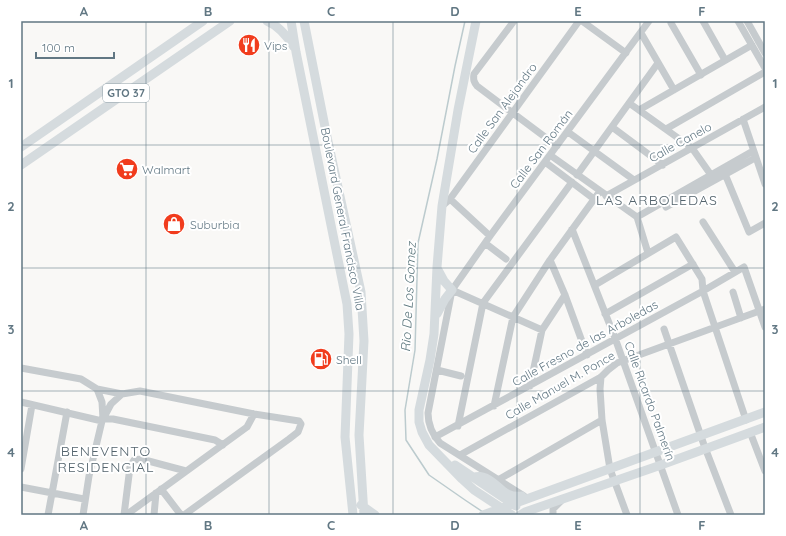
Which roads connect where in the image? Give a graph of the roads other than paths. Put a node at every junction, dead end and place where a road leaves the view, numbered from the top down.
1 (203, 21) edge
2 (230, 21) edge
3 (267, 21) edge
4 (291, 21) edge
5 (304, 21) edge
6 (310, 21) edge
7 (476, 21) edge
8 (514, 21) edge
9 (581, 21) edge
10 (650, 21) edge
11 (703, 21) edge
12 (738, 21) edge
13 (747, 21) edge
14 (671, 24) dead end
15 (641, 33) junction
16 (307, 39) junction
17 (752, 45) junction
18 (296, 52) junction
19 (626, 53) junction
20 (765, 53) edge
21 (725, 60) junction
22 (658, 63) junction
23 (765, 68) edge
24 (765, 72) edge
25 (701, 75) junction
26 (674, 90) junction
27 (629, 103) junction
28 (765, 107) edge
29 (639, 110) junction
30 (512, 113) junction
31 (743, 119) junction
32 (612, 126) junction
33 (666, 129) junction
34 (568, 132) junction
35 (557, 146) junction
36 (21, 147) edge
37 (692, 148) junction
38 (594, 151) junction
39 (754, 154) junction
40 (550, 155) junction
41 (545, 162) junction
42 (21, 165) edge
43 (663, 165) junction
44 (725, 174) junction
45 (577, 175) junction
46 (711, 175) junction
47 (634, 180) junction
48 (572, 182) junction
49 (765, 184) edge
50 (603, 194) junction
51 (594, 198) junction
52 (450, 199) junction
53 (442, 206) junction
54 (638, 219) junction
55 (703, 222) dead end
56 (765, 223) edge
57 (572, 229) junction
58 (490, 236) junction
59 (485, 243) junction
60 (648, 253) junction
61 (506, 260) dead end
62 (550, 260) junction
63 (693, 264) junction
64 (437, 267) junction
65 (735, 272) junction
66 (595, 285) junction
67 (452, 290) junction
68 (703, 291) junction
69 (733, 292) dead end
70 (565, 295) junction
71 (483, 303) junction
72 (762, 310) edge
73 (605, 314) junction
74 (435, 317) junction
75 (512, 317) junction
76 (741, 318) junction
77 (765, 327) edge
78 (714, 328) junction
79 (664, 329) dead end
80 (542, 330) junction
81 (615, 338) junction
82 (669, 345) junction
83 (587, 355) junction
84 (623, 360) junction
85 (21, 368) edge
86 (437, 370) junction
87 (461, 376) dead end
88 (601, 377) junction
89 (530, 386) junction
90 (97, 389) junction
91 (122, 394) junction
92 (21, 402) edge
93 (32, 405) junction
94 (494, 406) junction
95 (66, 412) junction
96 (765, 412) edge
97 (254, 414) junction
98 (103, 420) junction
99 (602, 420) junction
100 (746, 420) junction
101 (458, 426) junction
102 (765, 427) edge
103 (750, 432) junction
104 (701, 436) junction
105 (435, 437) junction
106 (224, 445) junction
107 (706, 449) junction
108 (436, 451) junction
109 (656, 452) junction
110 (460, 455) junction
111 (347, 463) junction
112 (661, 465) junction
113 (21, 469) edge
114 (610, 469) junction
115 (186, 471) junction
116 (765, 471) edge
117 (471, 477) junction
118 (498, 480) junction
119 (614, 481) junction
120 (566, 485) junction
121 (21, 487) edge
122 (159, 491) junction
123 (52, 494) junction
124 (522, 496) junction
125 (567, 497) junction
126 (84, 499) junction
127 (547, 504) junction
128 (509, 505) junction
129 (364, 512) edge
130 (525, 514) edge
131 (48, 515) edge
132 (83, 515) edge
133 (125, 515) edge
134 (154, 515) edge
135 (182, 515) edge
136 (353, 515) edge
137 (375, 515) edge
138 (484, 515) edge
139 (512, 515) edge
140 (543, 515) edge
141 (553, 515) edge
142 (626, 515) edge
143 (678, 515) edge
144 (731, 515) edge

1 - 36 main road, GTO 37
2 - 42 main road, GTO 37
3 - 18 main road
4 - 18 main road, Boulevard General Francisco Villa
5 - 16 main road, Boulevard General Francisco Villa
6 - 16 main road
7 - 53 main road
8 - 30 street
9 - 19 street
9 - 30 street, Calle San Alejandro
10 - 15 street, Calle San Román
11 - 21 street
12 - 17 street
13 - 20 street
14 - 25 street
15 - 19 street, Calle San Román
15 - 22 street
16 - 129 main road, Boulevard General Francisco Villa
17 - 21 street
17 - 23 street
18 - 111 main road, Boulevard General Francisco Villa
19 - 34 street, Calle San Román
21 - 25 street
22 - 26 street
22 - 27 street
24 - 33 street
25 - 26 street
26 - 29 street
27 - 29 street
27 - 32 street
28 - 31 street, Calle Canelo
29 - 33 street
30 - 35 street
30 - 52 street, Calle San Alejandro
31 - 37 street, Calle Canelo
31 - 39 street
32 - 38 street
32 - 43 street
33 - 37 street
34 - 35 street, Calle San Román
34 - 38 street
35 - 40 street, Calle San Román
37 - 43 street, Calle Canelo
37 - 46 street
38 - 45 street
38 - 47 street
39 - 44 street
39 - 46 street
39 - 49 street
40 - 41 street, Calle San Román
40 - 45 street
41 - 48 street
41 - 58 street, Calle San Román
43 - 47 street, Calle Canelo
44 - 54 street
44 - 56 street
45 - 50 street
46 - 54 street
47 - 50 street, Calle Canelo
48 - 51 street
48 - 71 street
50 - 51 street, Calle Canelo
50 - 54 street
51 - 57 street, Calle Canelo
52 - 53 street, Calle San Alejandro
52 - 58 street
53 - 64 main road
54 - 60 street
55 - 65 street
57 - 62 street, Calle Canelo
57 - 66 street, Calle Ricardo Palmerín
58 - 59 street, Calle San Román
59 - 61 street
59 - 67 street, Calle San Román
60 - 63 street
60 - 66 street
62 - 70 street
62 - 75 street, Calle Canelo
63 - 68 street
63 - 73 street
64 - 67 main road
64 - 74 main road
65 - 68 street, Calle Fresno de las Arboledas
65 - 72 street, Calle Fresno de las Arboledas
66 - 73 street, Calle Ricardo Palmerín
67 - 71 street
67 - 74 main road
67 - 86 street
68 - 78 street
68 - 81 street, Calle Fresno de las Arboledas
69 - 76 street
70 - 80 street
70 - 83 street
71 - 75 street
71 - 101 street
72 - 76 street, Calle Manuel M. Ponce
72 - 77 street
73 - 81 street, Calle Ricardo Palmerín
74 - 108 main road
75 - 80 street
75 - 94 street
76 - 78 street, Calle Manuel M. Ponce
78 - 82 street, Calle Manuel M. Ponce
78 - 100 street
79 - 82 street
80 - 89 street
81 - 83 street, Calle Fresno de las Arboledas
81 - 84 street, Calle Ricardo Palmerín
82 - 84 street, Calle Manuel M. Ponce
82 - 104 street
83 - 89 street, Calle Fresno de las Arboledas
84 - 88 street, Calle Manuel M. Ponce
84 - 109 street, Calle Ricardo Palmerín
85 - 90 street
86 - 87 street
86 - 105 street
88 - 99 street
88 - 110 street, Calle Manuel M. Ponce
89 - 94 street, Calle Fresno de las Arboledas
90 - 91 street
90 - 98 street
91 - 97 street
91 - 98 street
92 - 93 street
93 - 95 street
93 - 113 street
94 - 101 street, Calle Fresno de las Arboledas
95 - 98 street
95 - 123 street
96 - 100 main road
97 - 106 street
97 - 135 street
98 - 106 street
98 - 126 street
99 - 114 street
99 - 118 street
100 - 104 main road
101 - 105 street, Calle Fresno de las Arboledas
102 - 103 main road
103 - 107 main road
103 - 116 street
104 - 107 street
104 - 109 main road
105 - 110 street
106 - 115 street
107 - 112 main road
107 - 144 street
108 - 117 main road
108 - 139 main road
109 - 112 street, Calle Ricardo Palmerín
109 - 114 main road
110 - 118 street
111 - 129 main road
111 - 136 main road, Boulevard General Francisco Villa
112 - 119 main road
112 - 143 street, Calle Ricardo Palmerín
114 - 119 street
114 - 120 main road
115 - 122 street
115 - 133 street
117 - 124 main road
117 - 128 main road
118 - 124 street
119 - 125 main road
119 - 142 street
120 - 124 street
120 - 128 main road
121 - 123 street
122 - 133 street
122 - 134 street
122 - 135 street
123 - 126 street
123 - 131 street
125 - 127 main road
125 - 141 street
126 - 132 street
127 - 130 main road
127 - 140 main road
128 - 130 main road
128 - 138 main road
129 - 137 main road

